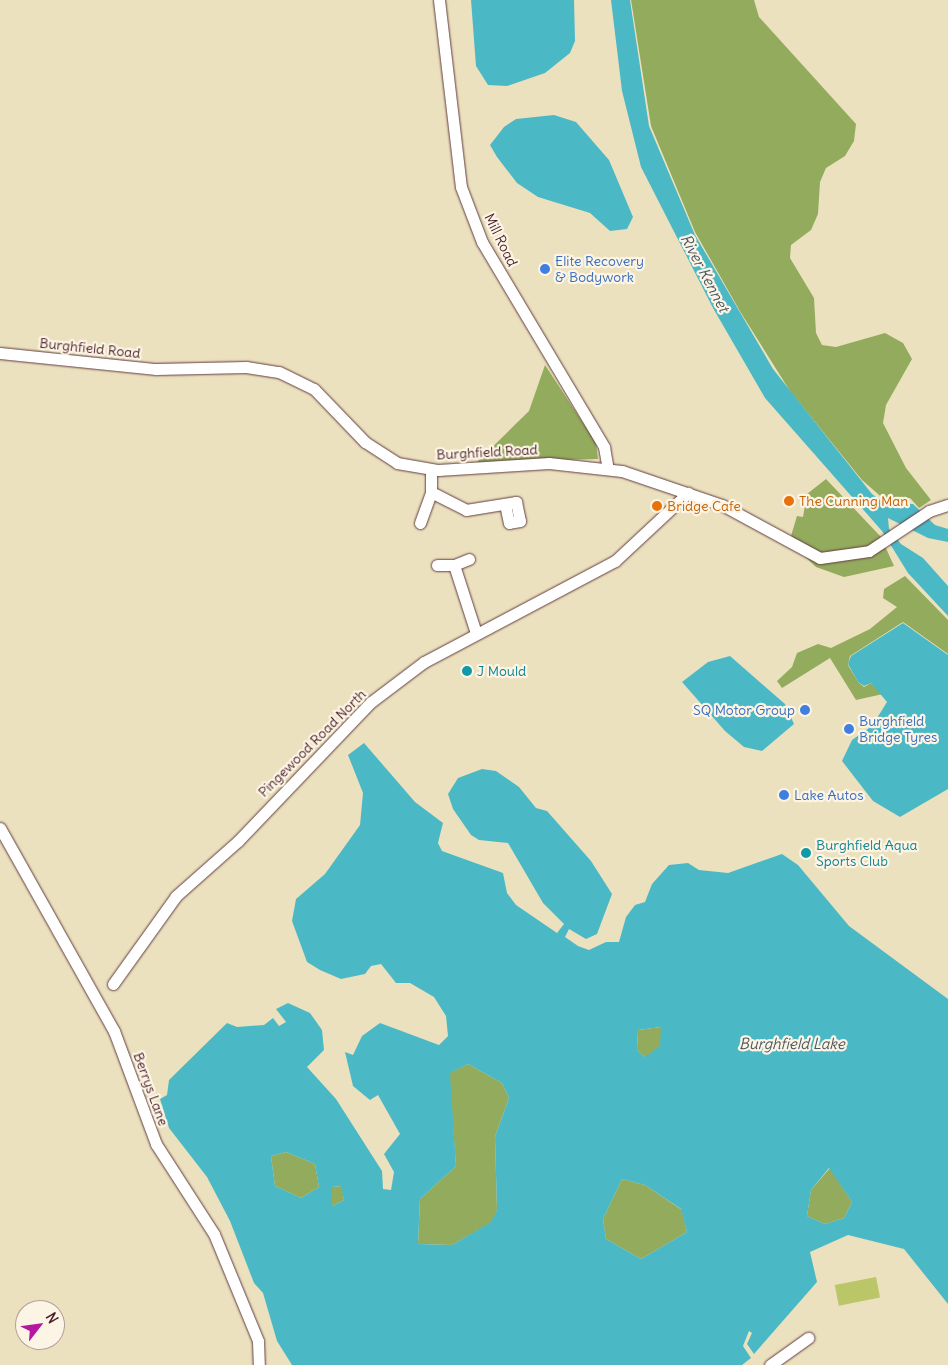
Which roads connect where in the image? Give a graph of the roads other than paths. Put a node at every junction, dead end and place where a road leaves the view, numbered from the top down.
1 (439, 0) edge
2 (0, 353) edge
3 (608, 468) junction
4 (431, 470) junction
5 (431, 492) junction
6 (688, 493) junction
7 (505, 504) dead end
8 (948, 505) edge
9 (420, 523) dead end
10 (469, 559) dead end
11 (437, 565) dead end
12 (454, 565) junction
13 (476, 633) junction
14 (0, 828) edge
15 (114, 978) dead end
16 (808, 1338) dead end
17 (259, 1365) edge
18 (770, 1365) edge

1 - 3 street, Mill Road
2 - 4 street, Burghfield Road
3 - 4 street, Burghfield Road
3 - 6 street, Burghfield Road
4 - 5 street
5 - 7 street
5 - 9 street
6 - 8 street, Burghfield Road
6 - 13 street, Pingewood Road North
10 - 12 street
11 - 12 street
12 - 13 street
13 - 15 street, Pingewood Road North
14 - 17 street, Berrys Lane
16 - 18 street

